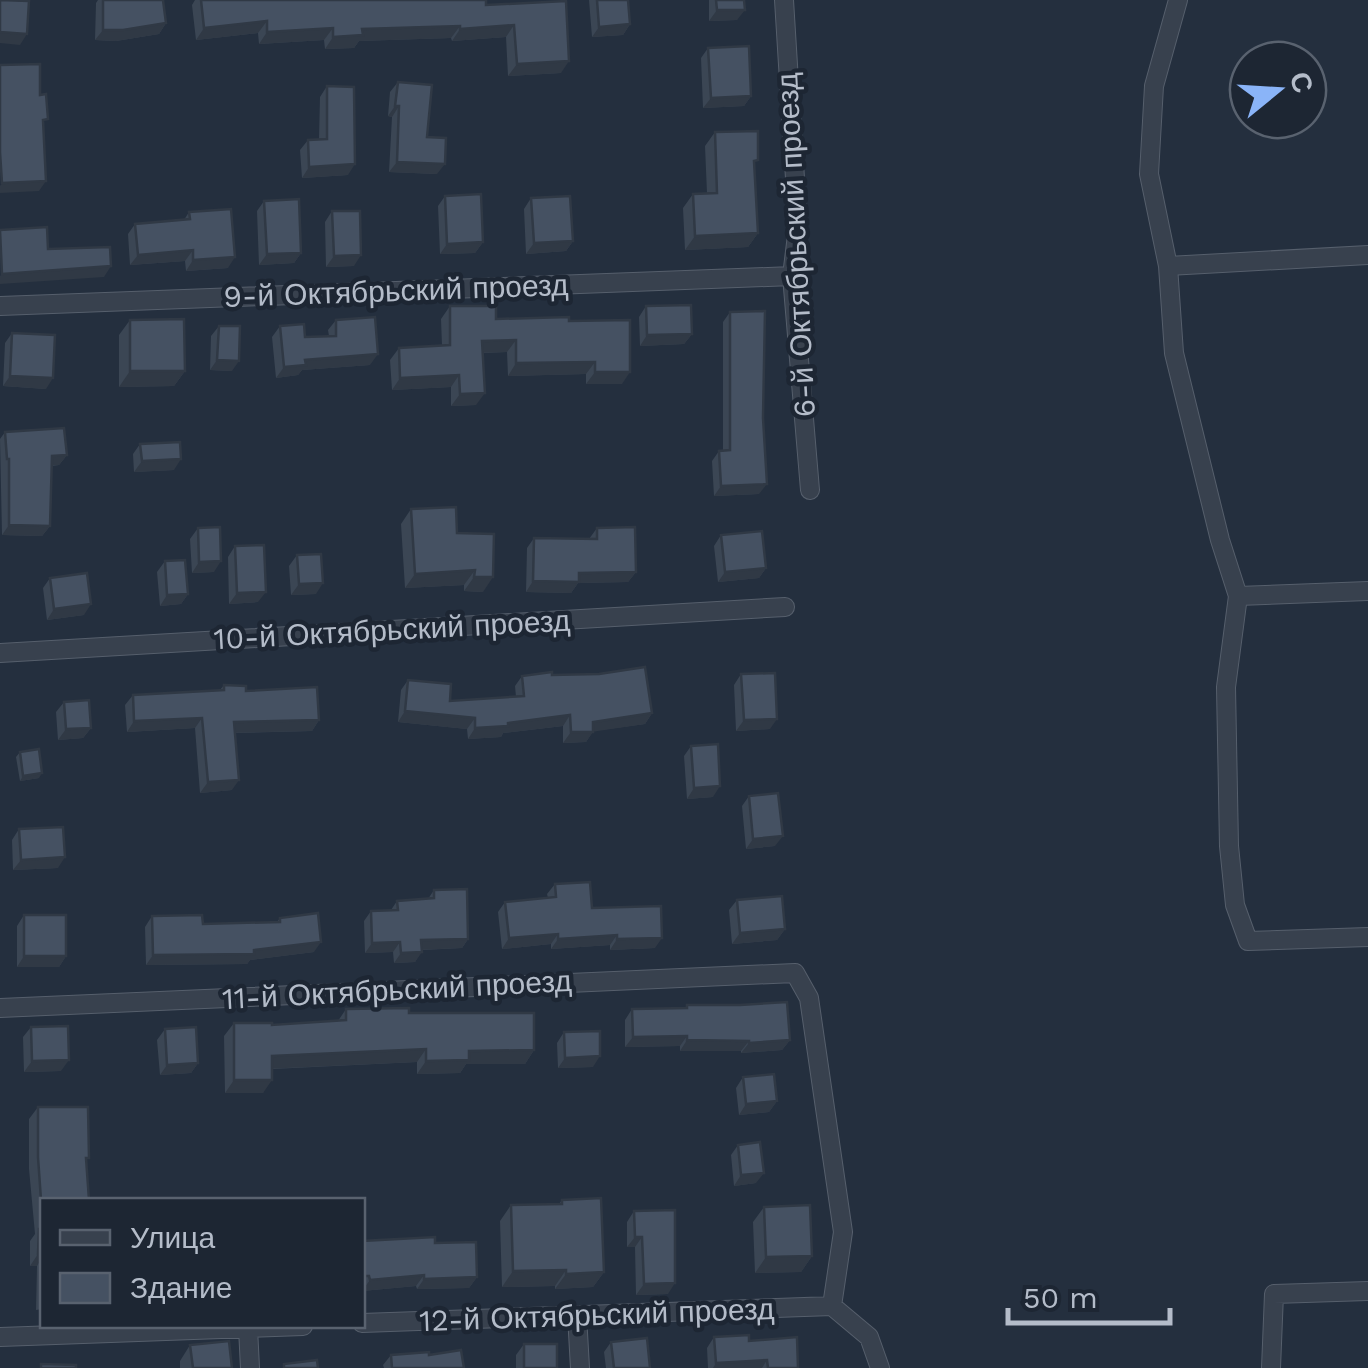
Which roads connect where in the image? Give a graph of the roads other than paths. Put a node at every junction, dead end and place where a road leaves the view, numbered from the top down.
1 (784, 0) edge
2 (1178, 0) edge
3 (1368, 256) edge
4 (1168, 266) junction
5 (792, 276) junction
6 (0, 306) edge
7 (810, 490) dead end
8 (1368, 590) edge
9 (1238, 596) junction
10 (785, 607) dead end
11 (0, 653) edge
12 (1368, 937) edge
13 (0, 1008) edge
14 (1368, 1290) edge
15 (832, 1306) junction
16 (577, 1315) junction
17 (365, 1323) edge
18 (248, 1328) edge
19 (0, 1337) edge
20 (250, 1368) edge
21 (580, 1368) edge
22 (880, 1368) edge
23 (1272, 1368) edge

1 - 5 street, 6-й Октябрьский проезд
2 - 4 street
3 - 4 street
4 - 9 street
5 - 6 street, 9-й Октябрьский проезд
5 - 7 street, 6-й Октябрьский проезд
8 - 9 street
9 - 12 street
10 - 11 street, 10-й Октябрьский проезд
13 - 15 street, 11-й Октябрьский проезд
14 - 23 street
15 - 16 street, 12-й Октябрьский проезд
15 - 22 street
16 - 17 street, 12-й Октябрьский проезд
16 - 21 street
18 - 19 street
18 - 20 street

